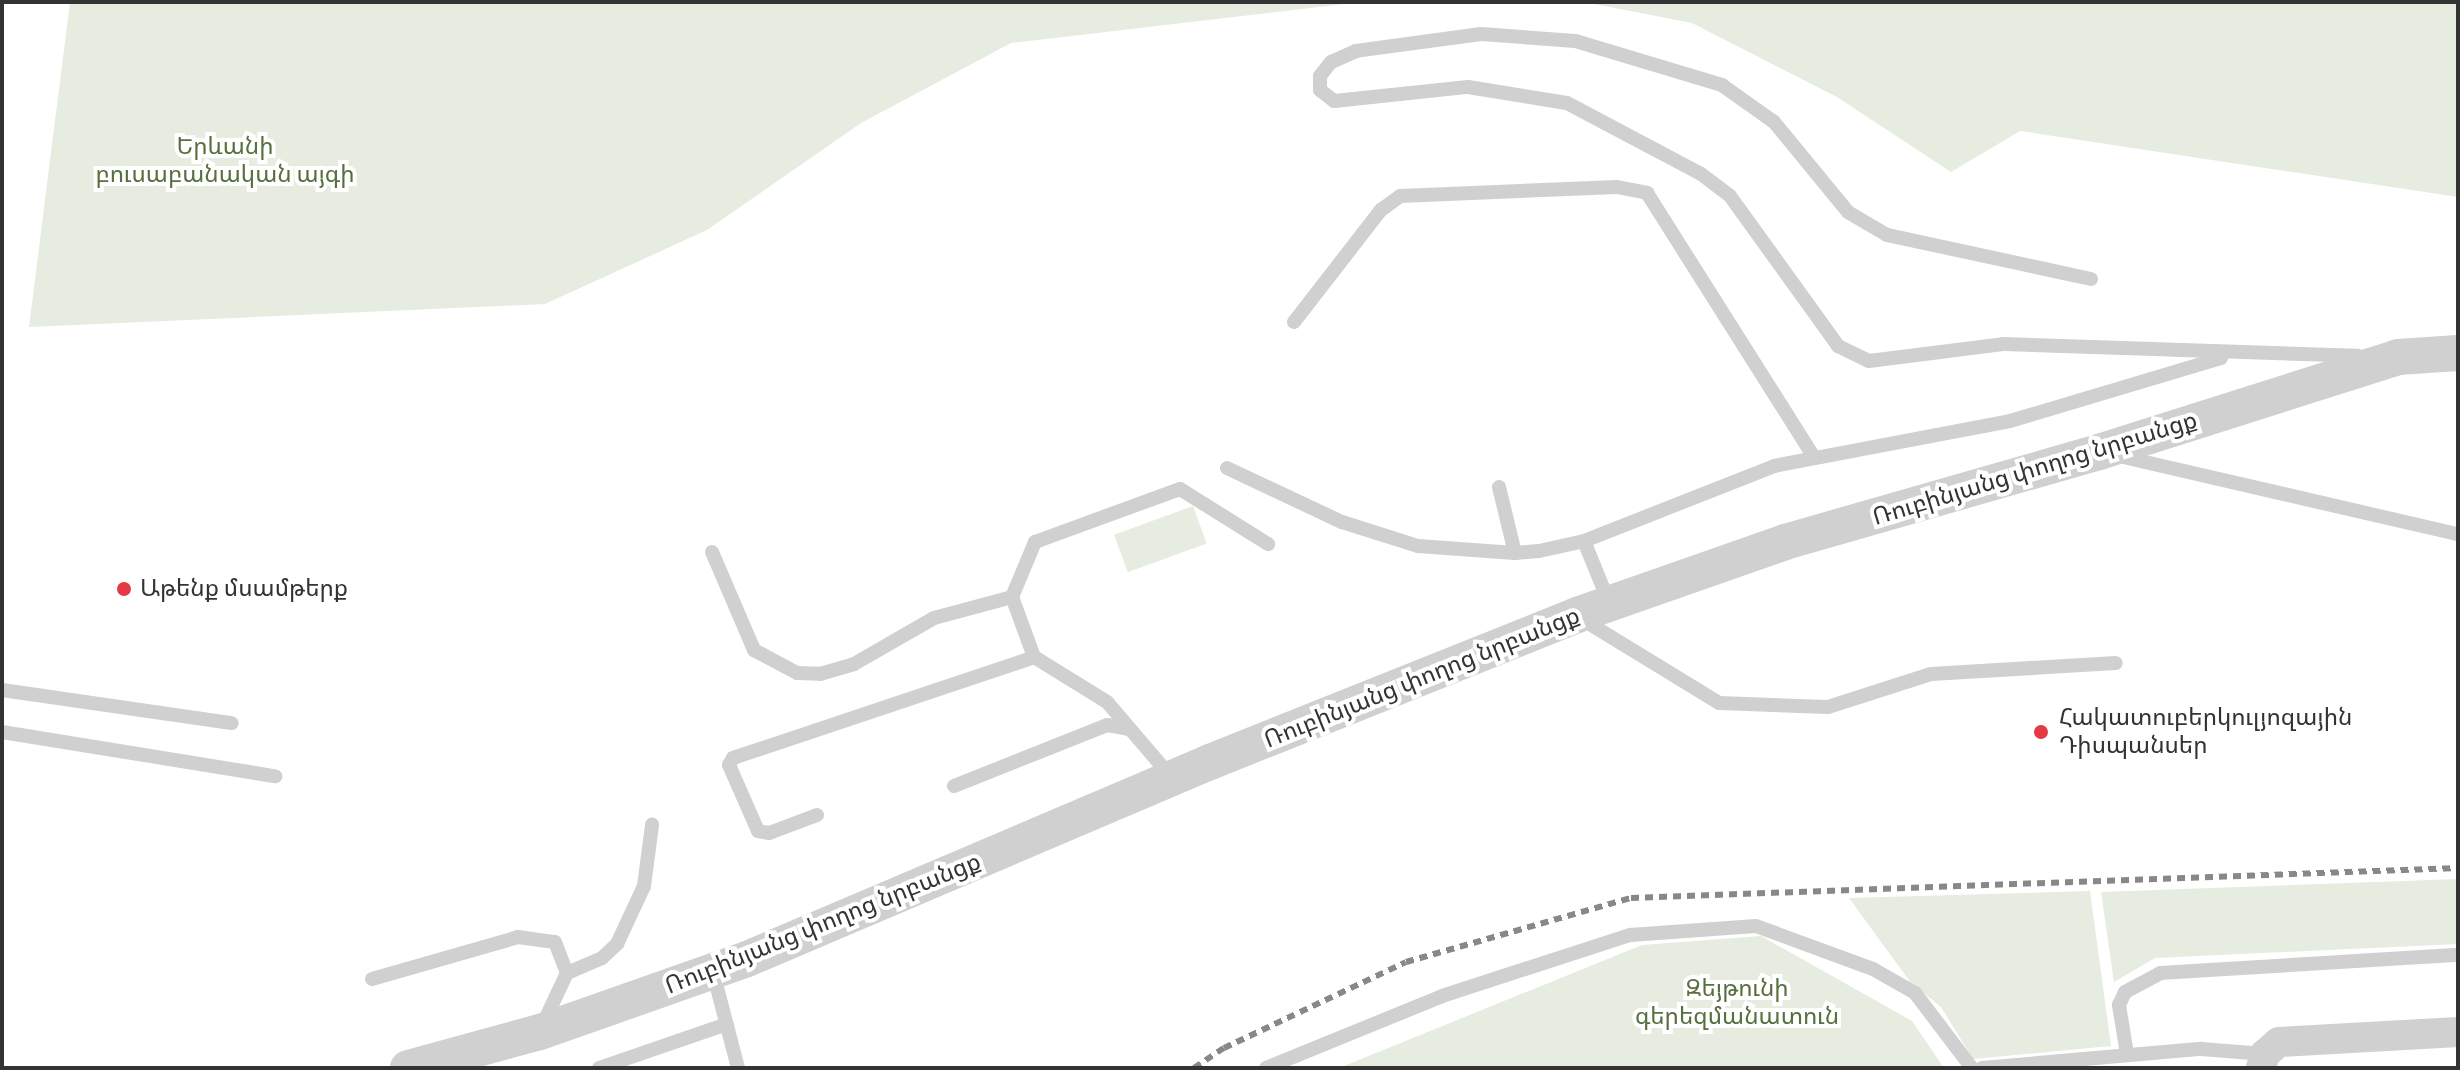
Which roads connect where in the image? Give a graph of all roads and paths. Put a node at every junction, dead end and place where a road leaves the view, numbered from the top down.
1 (2091, 279) dead end
2 (1294, 322) dead end
3 (2458, 353) edge
4 (2233, 354) junction
5 (2398, 357) junction
6 (2099, 452) junction
7 (1814, 457) junction
8 (1227, 468) dead end
9 (1499, 487) dead end
10 (2458, 534) edge
11 (1584, 541) junction
12 (1268, 544) dead end
13 (712, 552) dead end
14 (1515, 553) junction
15 (1012, 597) junction
16 (1594, 610) junction
17 (1034, 657) junction
18 (2116, 663) dead end
19 (2, 690) edge
20 (232, 723) dead end
21 (1130, 729) junction
22 (2, 732) edge
23 (275, 776) dead end
24 (1175, 781) junction
25 (954, 786) dead end
26 (817, 815) dead end
27 (652, 825) dead end
28 (2458, 955) edge
29 (713, 972) junction
30 (567, 973) junction
31 (372, 979) dead end
32 (727, 1024) junction
33 (540, 1032) junction
34 (2458, 1032) edge
35 (2127, 1054) junction
36 (2263, 1061) edge
37 (408, 1068) edge
38 (599, 1068) edge
39 (738, 1068) edge
40 (1266, 1068) edge
41 (1972, 1068) edge
42 (1982, 1068) edge

1 - 4 lane
2 - 7 lane
3 - 5 street, Ռուբինյանց փողոց նրբանցք
4 - 5 lane
4 - 7 lane
5 - 6 street, Ռուբինյանց փողոց նրբանցք
6 - 10 lane
6 - 16 street, Ռուբինյանց փողոց նրբանցք
7 - 11 lane
8 - 14 lane
9 - 14 lane
11 - 14 lane
11 - 16 lane
12 - 15 lane
13 - 15 lane
15 - 17 lane
16 - 18 lane
16 - 24 street, Ռուբինյանց փողոց նրբանցք
17 - 21 lane
17 - 26 lane
19 - 20 lane
21 - 24 lane
21 - 25 lane
22 - 23 lane
24 - 29 street, Ռուբինյանց փողոց նրբանցք
27 - 30 lane
28 - 35 lane
29 - 32 lane
29 - 33 street, Ռուբինյանց փողոց նրբանցք
30 - 31 lane
30 - 33 lane
32 - 38 lane
32 - 39 lane
33 - 37 street, Ռուբինյանց փողոց նրբանցք
34 - 36 street
35 - 36 lane
35 - 42 lane
40 - 41 lane

